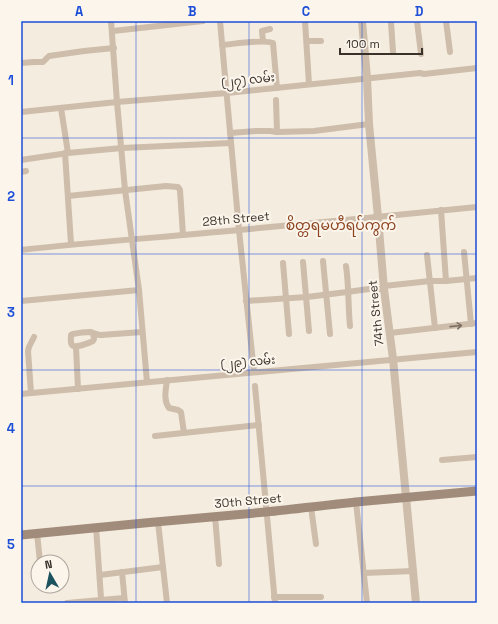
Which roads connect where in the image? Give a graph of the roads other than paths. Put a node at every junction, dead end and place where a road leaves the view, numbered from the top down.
1 (111, 21) edge
2 (203, 21) edge
3 (220, 21) edge
4 (305, 21) edge
5 (362, 21) edge
6 (392, 21) edge
7 (417, 21) edge
8 (446, 21) edge
9 (270, 29) dead end
10 (113, 31) junction
11 (263, 41) junction
12 (307, 41) junction
13 (321, 41) dead end
14 (222, 44) junction
15 (114, 48) junction
16 (393, 52) dead end
17 (450, 52) dead end
18 (421, 54) dead end
19 (21, 63) edge
20 (477, 68) edge
21 (367, 78) junction
22 (309, 84) junction
23 (277, 88) junction
24 (227, 93) junction
25 (276, 100) dead end
26 (117, 102) junction
27 (61, 108) junction
28 (21, 112) edge
29 (369, 124) junction
30 (277, 132) junction
31 (230, 134) junction
32 (231, 143) junction
33 (122, 148) junction
34 (67, 153) junction
35 (21, 160) edge
36 (125, 190) junction
37 (68, 196) junction
38 (477, 207) edge
39 (441, 210) junction
40 (378, 216) junction
41 (239, 230) junction
42 (183, 235) junction
43 (132, 240) junction
44 (72, 244) junction
45 (21, 250) edge
46 (464, 252) dead end
47 (427, 255) dead end
48 (323, 261) dead end
49 (303, 262) dead end
50 (283, 263) dead end
51 (346, 266) dead end
52 (477, 278) edge
53 (466, 279) junction
54 (430, 281) junction
55 (446, 281) junction
56 (384, 287) junction
57 (139, 290) junction
58 (348, 292) junction
59 (326, 294) junction
60 (307, 297) junction
61 (286, 298) junction
62 (21, 301) edge
63 (246, 301) junction
64 (474, 324) edge
65 (350, 326) dead end
66 (435, 328) junction
67 (309, 331) dead end
68 (142, 332) junction
69 (93, 333) junction
70 (390, 333) junction
71 (289, 334) dead end
72 (330, 334) dead end
73 (34, 337) dead end
74 (21, 347) edge
75 (29, 347) junction
76 (76, 347) junction
77 (477, 352) edge
78 (393, 359) junction
79 (254, 372) junction
80 (167, 380) junction
81 (147, 382) junction
82 (255, 386) dead end
83 (78, 389) junction
84 (31, 393) junction
85 (21, 394) edge
86 (259, 425) junction
87 (184, 433) junction
88 (155, 436) dead end
89 (477, 457) edge
90 (442, 460) dead end
91 (477, 491) edge
92 (405, 497) junction
93 (356, 502) junction
94 (311, 507) junction
95 (266, 512) junction
96 (215, 516) junction
97 (158, 522) junction
98 (96, 527) junction
99 (37, 533) junction
100 (21, 535) edge
101 (316, 544) dead end
102 (39, 554) edge
103 (219, 564) dead end
104 (163, 568) junction
105 (412, 571) junction
106 (122, 572) junction
107 (364, 573) junction
108 (100, 575) junction
109 (321, 597) dead end
110 (125, 600) edge
111 (274, 600) edge
112 (103, 601) edge
113 (78, 602) edge
114 (67, 603) edge
115 (167, 603) edge
116 (367, 603) edge
117 (416, 603) edge

1 - 10 street
2 - 10 street
3 - 14 street
4 - 12 street
5 - 21 street, 74th Street
6 - 16 street
7 - 18 street
8 - 17 street
9 - 11 street
10 - 15 street
11 - 14 street
11 - 23 street
12 - 13 street
12 - 22 street
14 - 24 street
15 - 19 street
15 - 26 street
20 - 21 street, (၂၇) လမ်း
21 - 22 street, (၂၇) လမ်း
21 - 29 street, 74th Street
22 - 23 street, (၂၇) လမ်း
23 - 24 street, (၂၇) လမ်း
24 - 26 street, (၂၇) လမ်း
24 - 31 street
25 - 30 street
26 - 27 street, (၂၇) လမ်း
26 - 33 street
27 - 28 street, (၂၇) လမ်း
27 - 34 street
29 - 30 street
29 - 40 street, 74th Street
30 - 31 street
31 - 32 street
32 - 33 street
32 - 41 street
33 - 34 street
33 - 36 street
34 - 35 street
34 - 37 street
36 - 37 street
36 - 42 street
36 - 43 street
37 - 44 street
38 - 39 street, 28th Street
39 - 40 street, 28th Street
39 - 55 street
40 - 41 street, 28th Street
40 - 56 street, 74th Street
41 - 42 street, 28th Street
41 - 63 street
42 - 43 street, 28th Street
43 - 44 street, 28th Street
43 - 57 street
44 - 45 street, 28th Street
46 - 53 street
47 - 54 street
48 - 59 street
49 - 60 street
50 - 61 street
51 - 58 street
52 - 53 street
53 - 55 street
53 - 64 street
54 - 55 street
54 - 56 street
54 - 66 street
56 - 58 street
56 - 70 street, 74th Street
57 - 62 street
57 - 68 street
58 - 59 street
58 - 65 street
59 - 60 street
59 - 72 street
60 - 61 street
60 - 67 street
61 - 63 street
61 - 71 street
63 - 79 street
66 -> 64 street
66 - 70 street
68 - 69 street
68 - 81 street
69 - 76 street
69 - 76 street
70 - 78 street, 74th Street
73 - 75 street
74 - 75 street
75 - 84 street
76 - 83 street
77 - 78 street, (၂၉) လမ်း
78 - 79 street, (၂၉) လမ်း
78 - 92 street, 74th Street
79 - 80 street, (၂၉) လမ်း
80 - 81 street, (၂၉) လမ်း
80 - 87 street
81 - 83 street, (၂၉) လမ်း
82 - 86 street
83 - 84 street, (၂၉) လမ်း
84 - 85 street, (၂၉) လမ်း
86 - 87 street
86 - 95 street
87 - 88 street
89 - 90 street
91 - 92 main road, 30th Street
92 - 93 main road, 30th Street
92 - 105 street, 74th Street
93 - 94 main road, 30th Street
93 - 107 street
94 - 95 main road, 30th Street
94 - 101 street
95 - 96 main road, 30th Street
95 - 111 street
96 - 97 main road, 30th Street
96 - 103 street
97 - 98 main road, 30th Street
97 - 104 street
98 - 99 main road, 30th Street
98 - 108 street
99 - 100 main road, 30th Street
99 - 102 street
104 - 106 street
104 - 115 street
105 - 107 street
105 - 117 street, 74th Street
106 - 108 street
106 - 110 street
107 - 116 street
108 - 112 street
109 - 111 street
110 - 112 street
112 - 113 street
113 - 114 street

